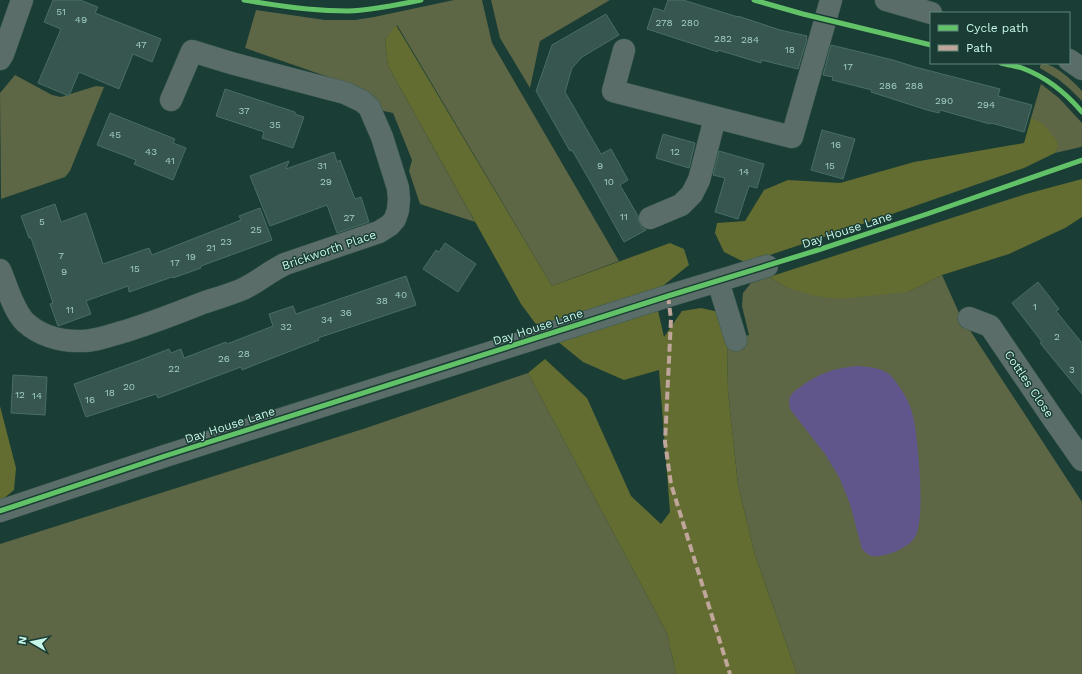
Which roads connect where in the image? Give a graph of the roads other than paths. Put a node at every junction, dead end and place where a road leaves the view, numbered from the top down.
1 (22, 0) edge
2 (831, 0) edge
3 (886, 0) edge
4 (930, 13) edge
5 (624, 50) dead end
6 (0, 59) edge
7 (1070, 61) edge
8 (1082, 69) edge
9 (171, 100) dead end
10 (715, 118) junction
11 (650, 218) dead end
12 (767, 266) dead end
13 (0, 270) edge
14 (718, 281) junction
15 (969, 318) dead end
16 (736, 340) dead end
17 (1082, 460) edge
18 (0, 511) edge

1 - 6 street
2 - 10 street
3 - 4 street
5 - 10 street
7 - 8 street
9 - 13 street, Brickworth Place
10 - 11 street
12 - 14 street, Day House Lane
14 - 16 street
14 - 18 street, Day House Lane
15 - 17 street, Cottles Close

